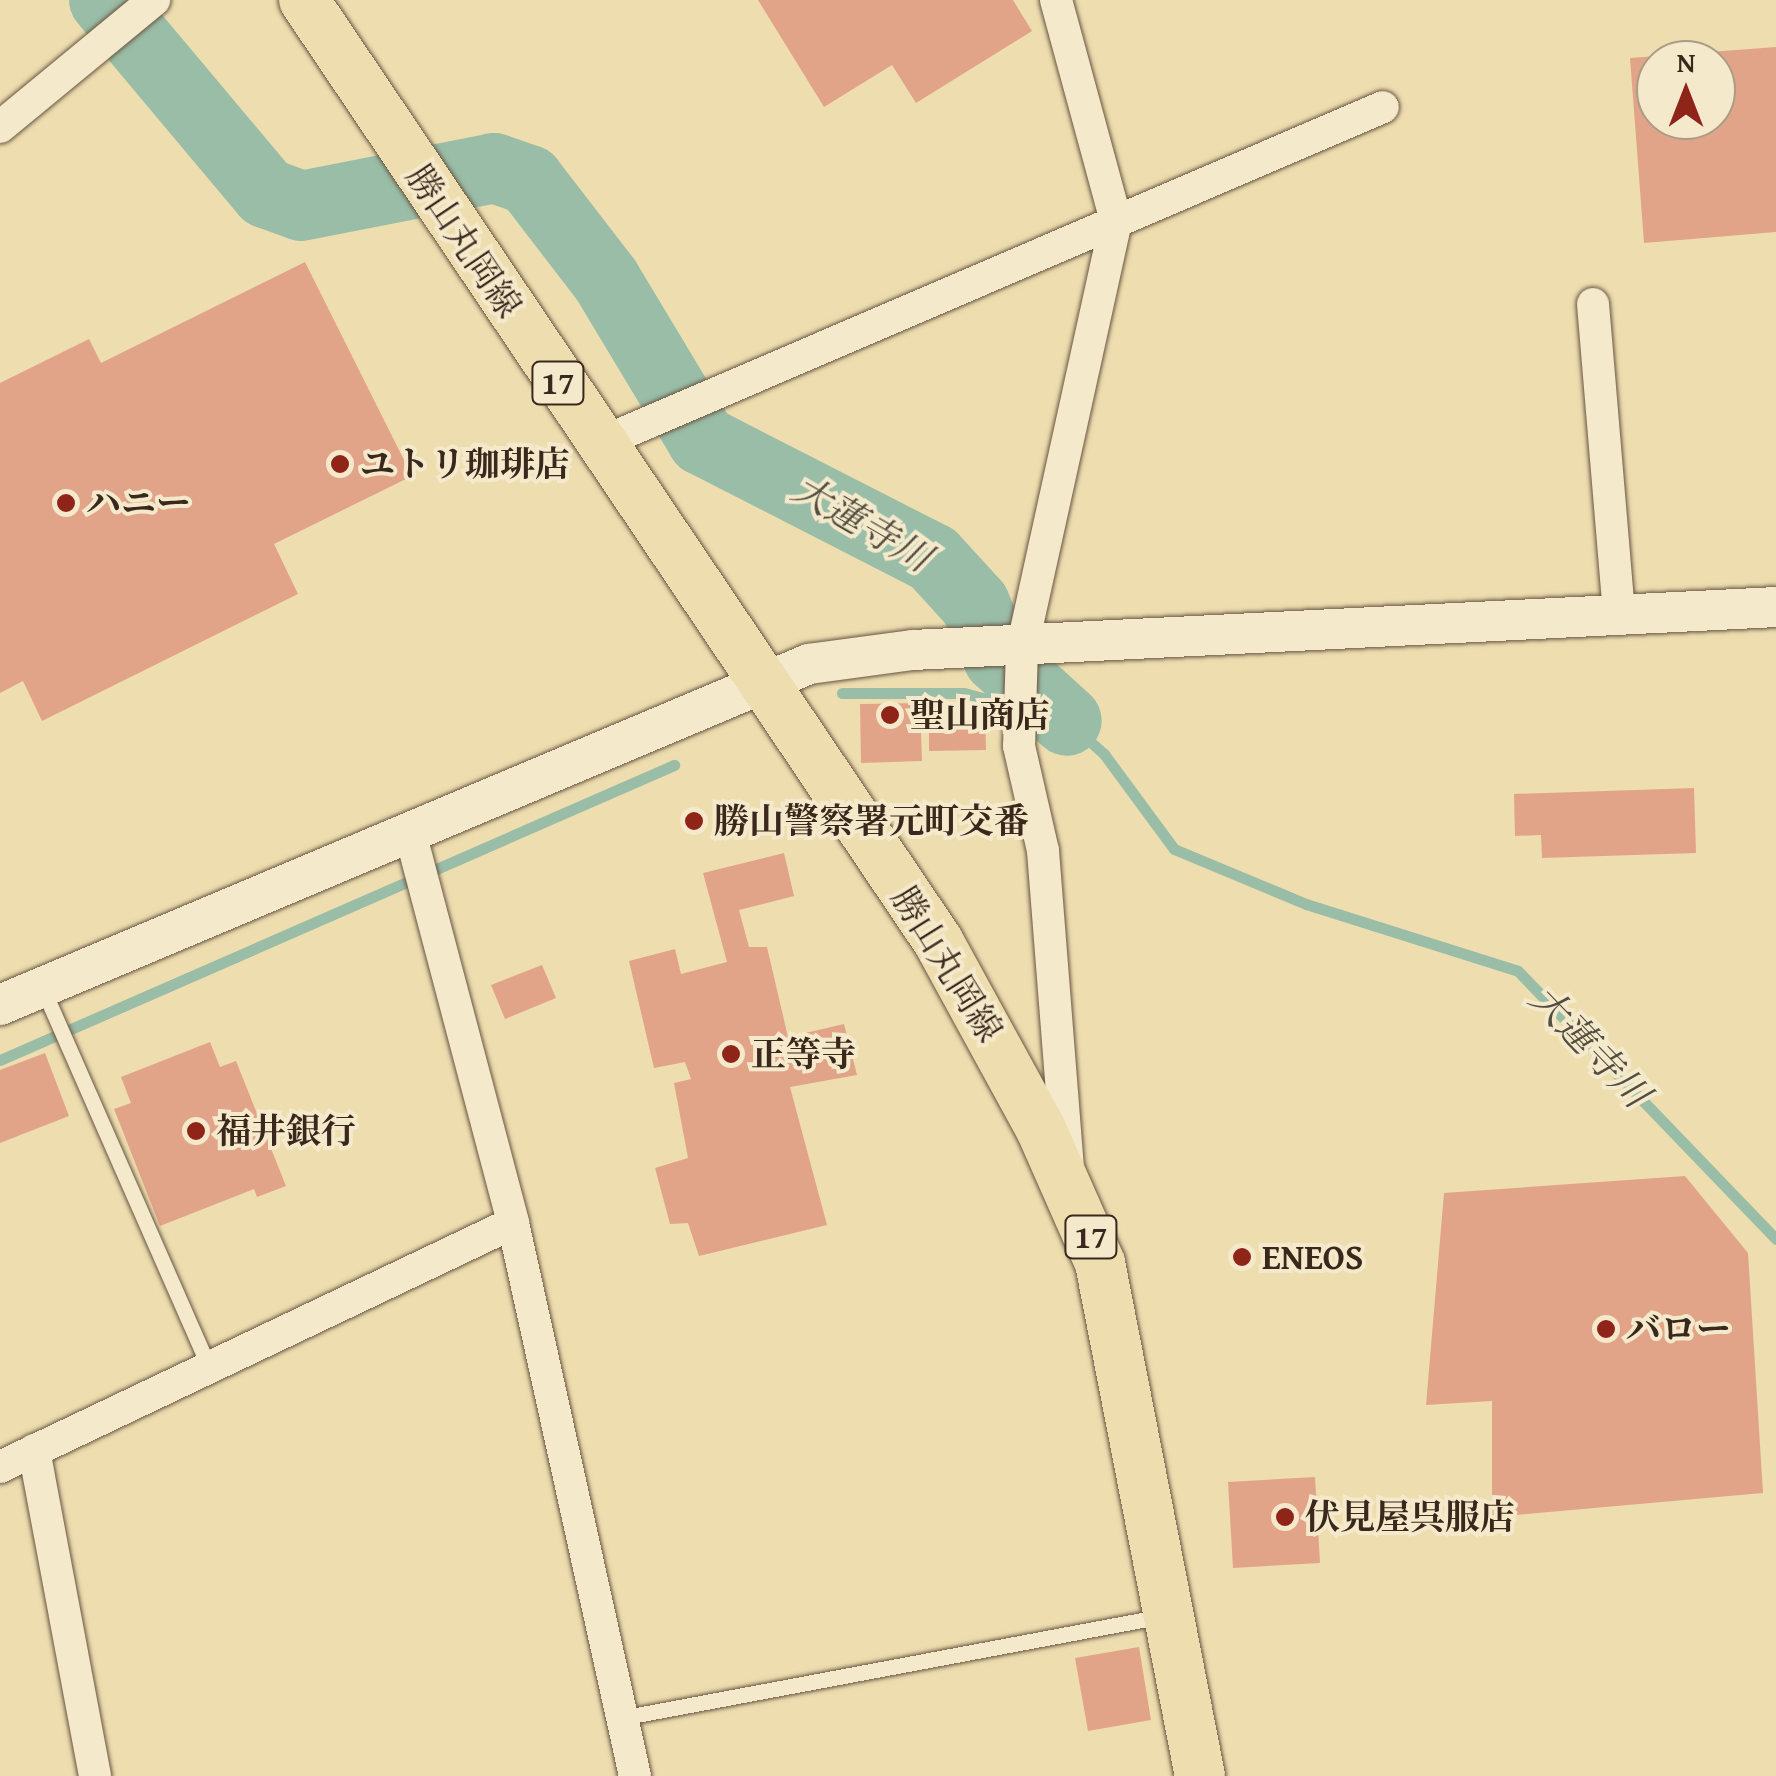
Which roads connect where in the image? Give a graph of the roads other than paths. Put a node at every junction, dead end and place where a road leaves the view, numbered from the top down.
1 (154, 0) edge
2 (304, 0) edge
3 (1056, 0) edge
4 (1383, 106) dead end
5 (0, 128) edge
6 (1116, 221) junction
7 (1593, 304) dead end
8 (598, 444) junction
9 (1776, 607) edge
10 (1618, 612) junction
11 (1022, 647) junction
12 (759, 683) junction
13 (412, 836) junction
14 (43, 989) junction
15 (0, 1004) edge
16 (1069, 1186) junction
17 (513, 1223) junction
18 (207, 1362) junction
19 (34, 1450) junction
20 (0, 1467) edge
21 (1174, 1614) junction
22 (626, 1717) junction
23 (95, 1776) edge
24 (635, 1776) edge
25 (1200, 1776) edge

1 - 5 street
2 - 8 main road, 勝山丸岡線 / 17
3 - 6 street
4 - 6 street
6 - 8 street
6 - 11 street
7 - 10 street
8 - 12 main road, 勝山丸岡線 / 17
9 - 10 street
10 - 11 street
11 - 12 street
11 - 16 street
12 - 13 street
12 - 16 main road, 勝山丸岡線 / 17
13 - 14 street
13 - 17 street
14 - 15 street
14 - 18 lane
16 - 21 main road, 勝山丸岡線 / 17
17 - 18 street
17 - 22 street
18 - 19 street
19 - 20 street
19 - 23 street
21 - 22 lane
21 - 25 main road, 勝山丸岡線 / 17
22 - 24 street

